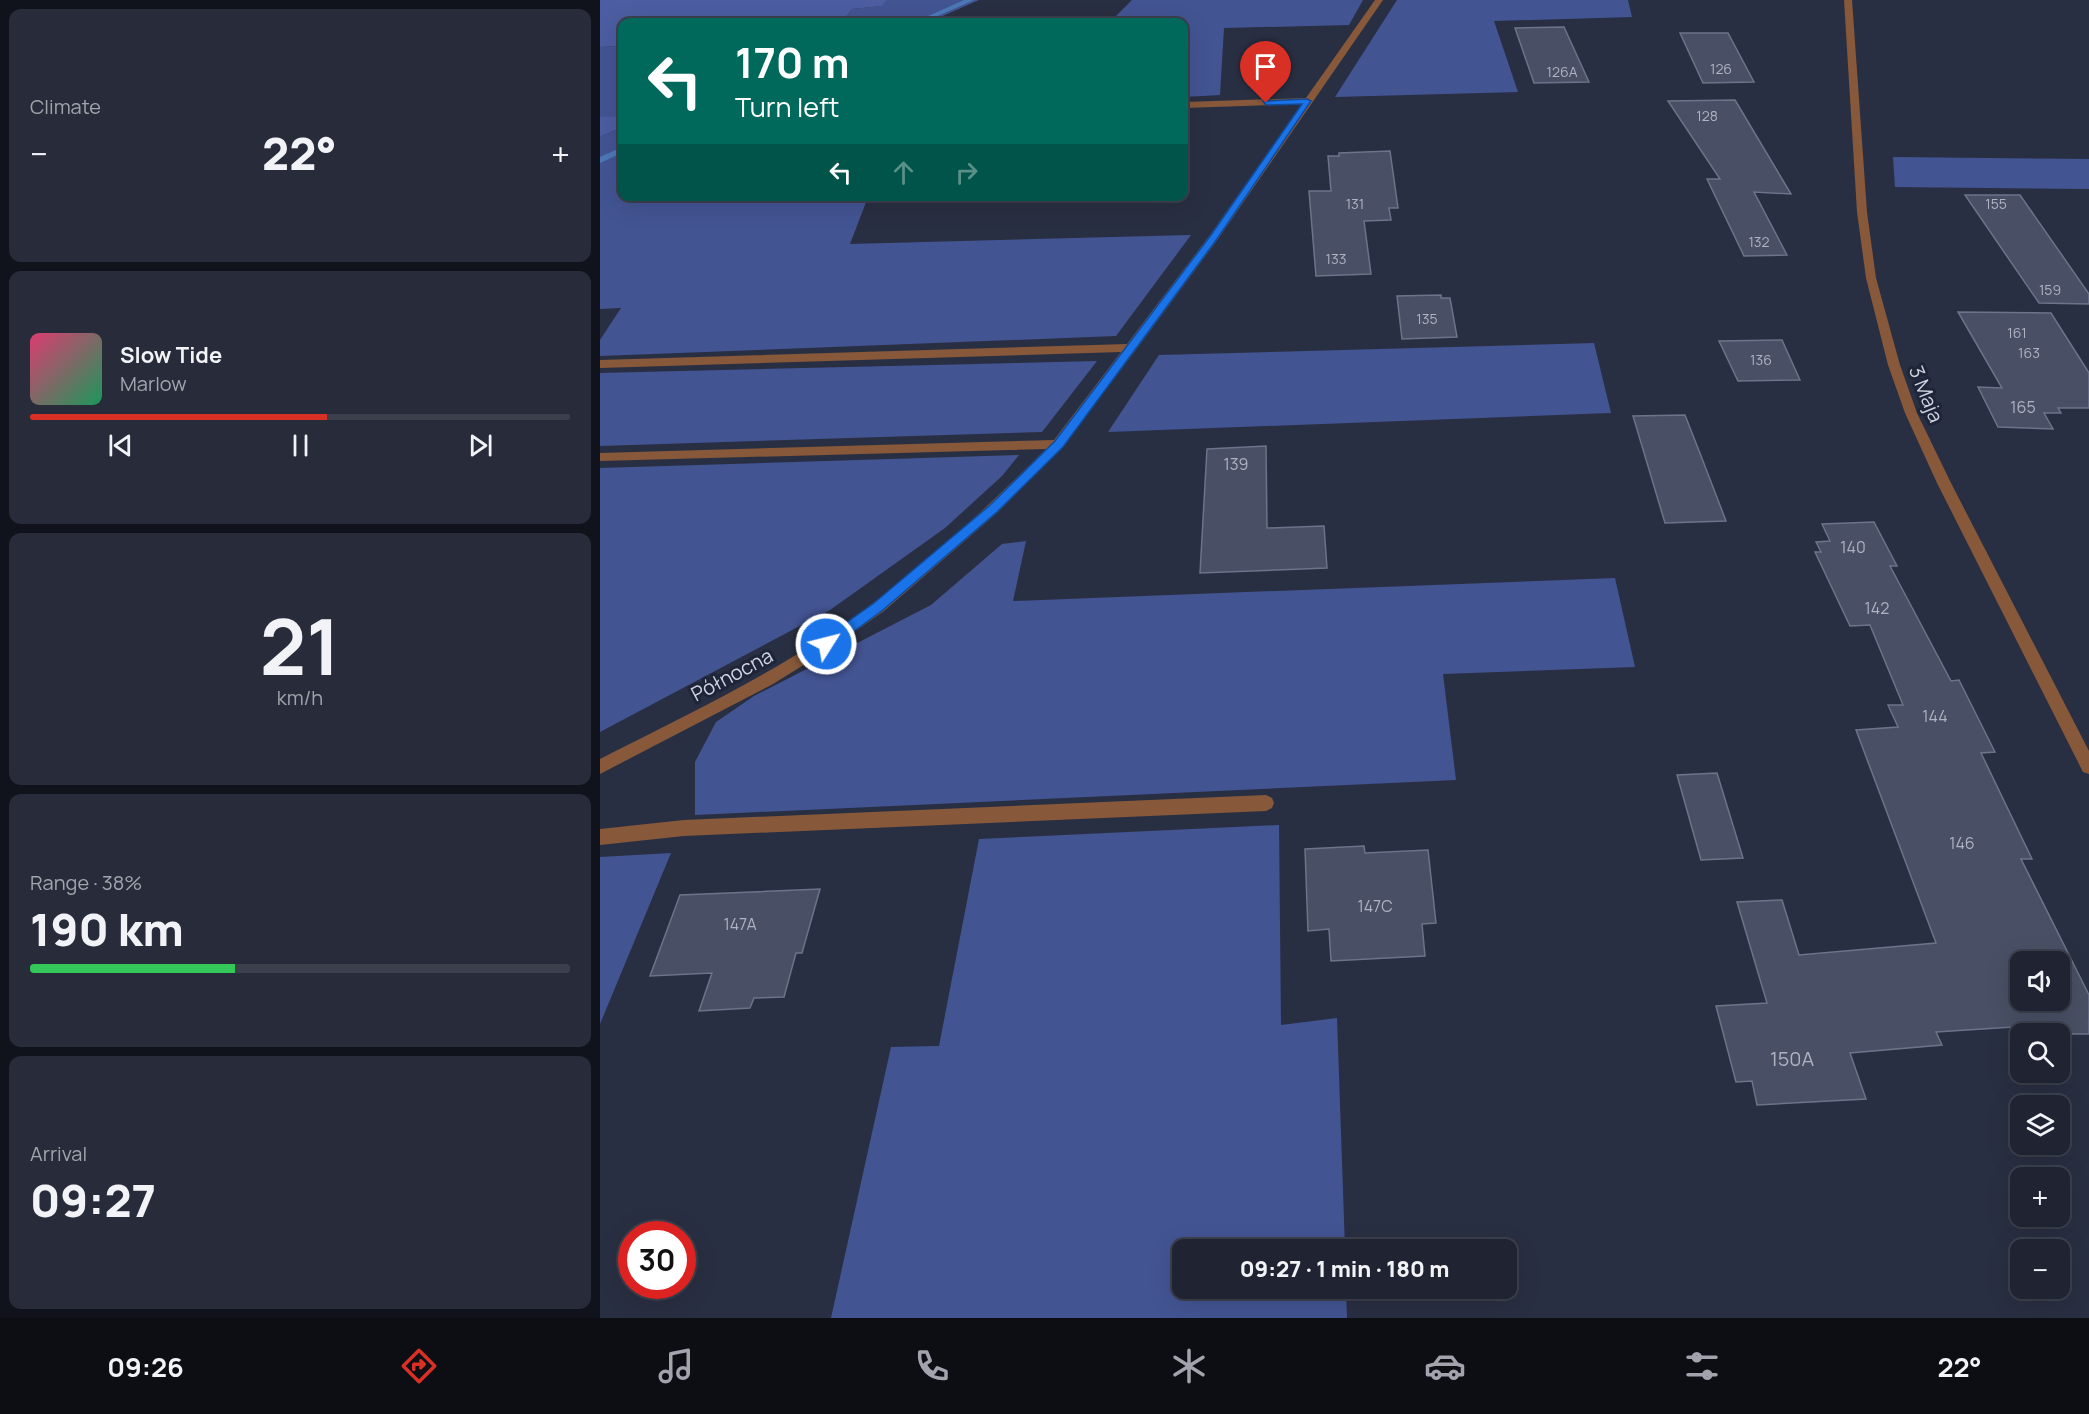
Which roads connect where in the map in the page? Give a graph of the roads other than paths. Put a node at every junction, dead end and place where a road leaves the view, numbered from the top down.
1 (1379, 0) edge
2 (1848, 0) edge
3 (1307, 101) junction
4 (1188, 105) edge
5 (1131, 348) junction
6 (600, 364) edge
7 (1059, 444) junction
8 (600, 457) edge
9 (600, 767) edge
10 (2089, 767) edge
11 (1266, 803) dead end
12 (600, 837) edge

1 - 3 street, Północna
2 - 10 street, 3 Maja
3 - 4 street
3 - 5 street, Północna
5 - 6 street
5 - 7 street, Północna
7 - 8 street
7 - 9 street, Północna
11 - 12 street

